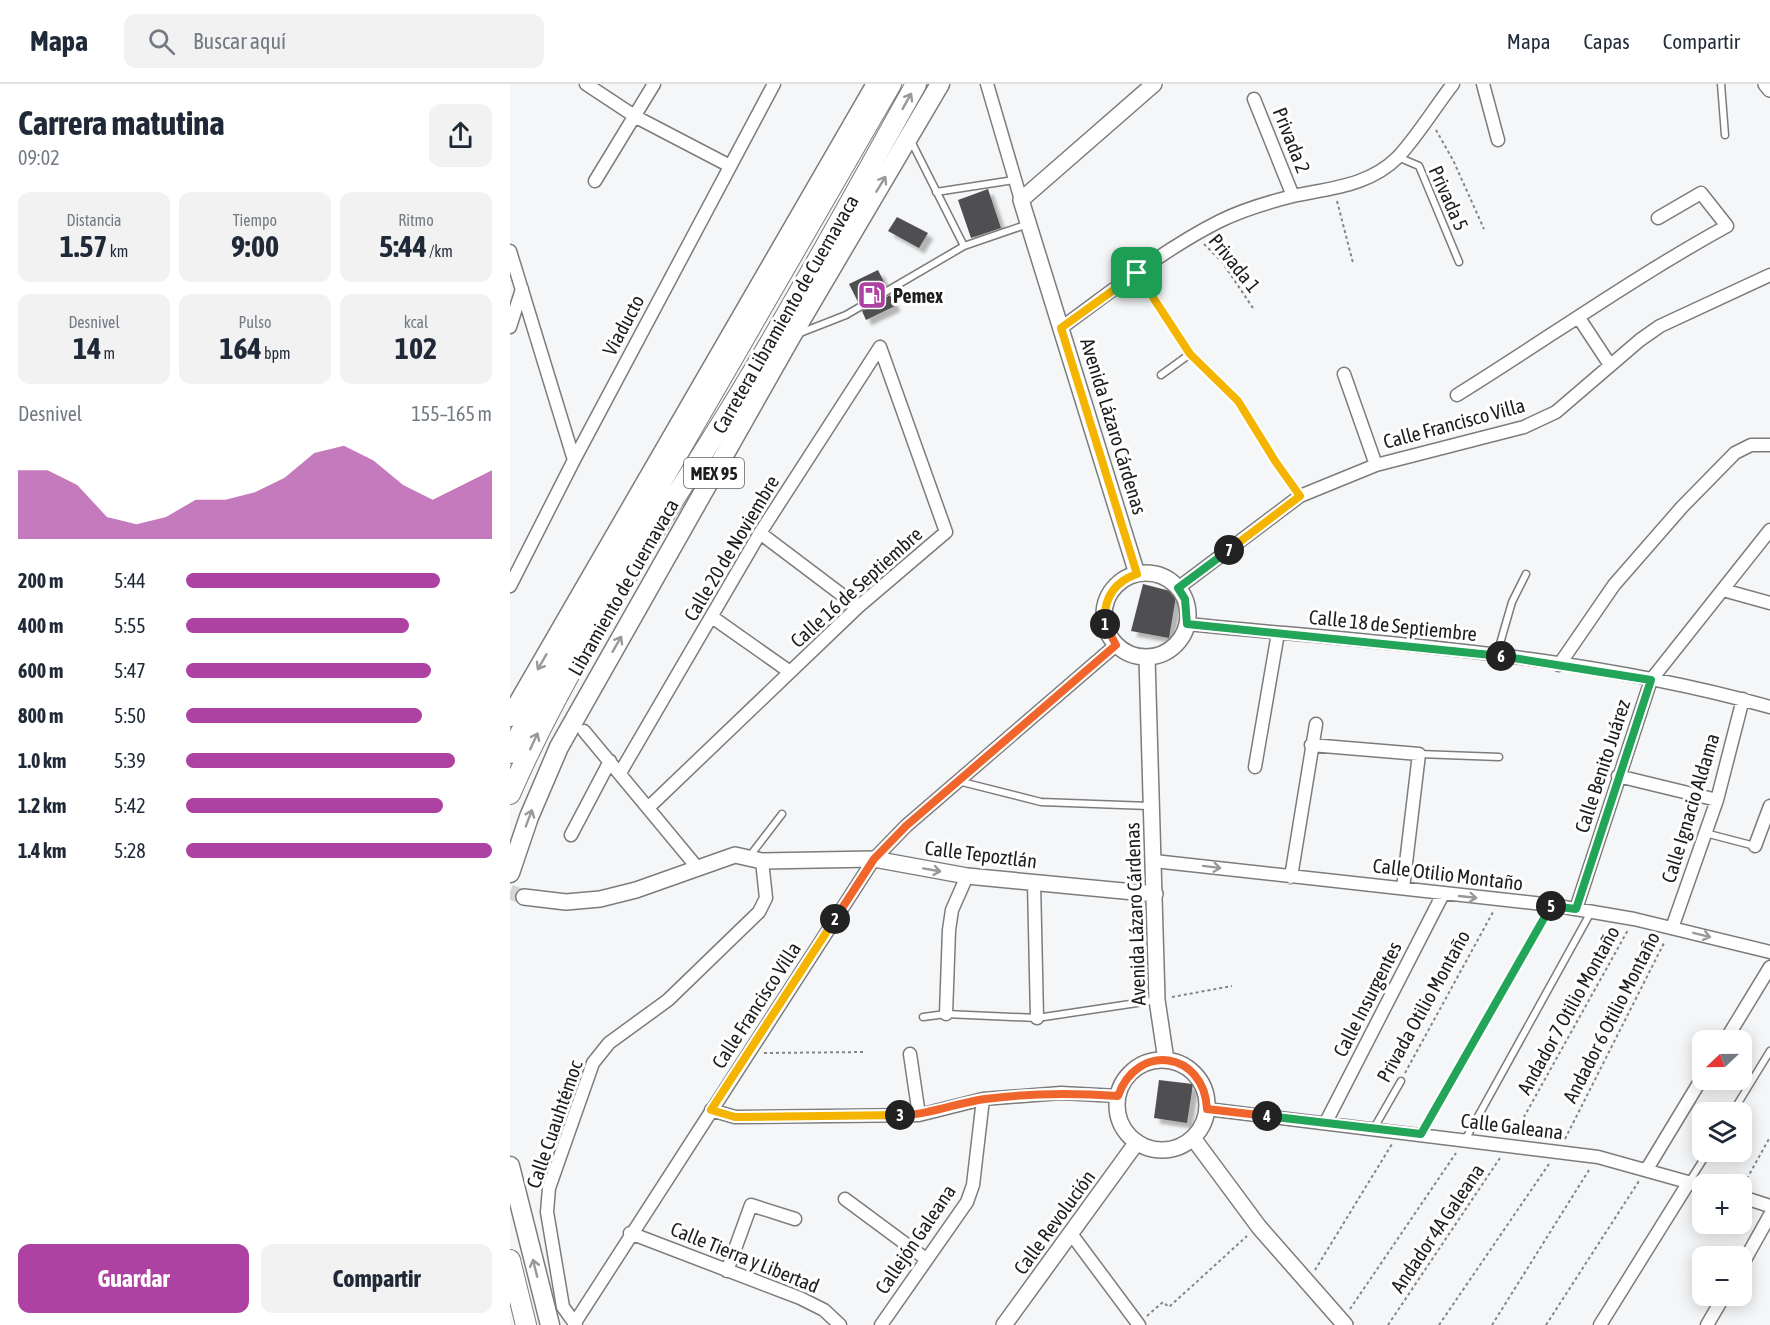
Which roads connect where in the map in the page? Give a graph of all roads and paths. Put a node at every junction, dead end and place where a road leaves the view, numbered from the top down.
1 (586, 84) edge
2 (654, 84) edge
3 (774, 84) edge
4 (876, 84) edge
5 (891, 84) edge
6 (916, 84) edge
7 (940, 84) edge
8 (987, 84) edge
9 (1453, 84) edge
10 (1483, 84) edge
11 (1721, 84) edge
12 (1766, 84) edge
13 (1148, 87) edge
14 (1770, 89) edge
15 (1254, 99) dead end
16 (636, 117) junction
17 (1423, 122) junction
18 (1725, 135) dead end
19 (909, 137) junction
20 (1498, 140) dead end
21 (1398, 157) junction
22 (730, 166) junction
23 (1014, 180) junction
24 (595, 181) dead end
25 (1334, 190) junction
26 (936, 192) junction
27 (1293, 196) junction
28 (1021, 200) junction
29 (1658, 218) dead end
30 (1028, 224) junction
31 (1484, 229) dead end
32 (1195, 236) junction
33 (964, 246) junction
34 (510, 251) edge
35 (1459, 262) dead end
36 (1353, 263) dead end
37 (1137, 273) junction
38 (1770, 275) edge
39 (522, 289) junction
40 (1253, 308) dead end
41 (1579, 318) junction
42 (510, 327) edge
43 (1061, 328) junction
44 (791, 337) junction
45 (880, 347) joint
46 (1190, 354) junction
47 (1611, 365) junction
48 (1344, 374) dead end
49 (1161, 375) dead end
50 (1456, 395) dead end
51 (1770, 445) edge
52 (574, 460) junction
53 (1376, 465) junction
54 (1300, 496) junction
55 (1770, 530) edge
56 (760, 533) junction
57 (1137, 574) junction
58 (1526, 574) dead end
59 (510, 586) edge
60 (1178, 588) junction
61 (1723, 591) junction
62 (1770, 603) edge
63 (858, 608) junction
64 (712, 617) junction
65 (1187, 624) junction
66 (1278, 633) junction
67 (1116, 645) junction
68 (1497, 655) junction
69 (1147, 658) junction
70 (1559, 665) junction
71 (790, 672) junction
72 (1651, 680) junction
73 (1743, 699) junction
74 (1770, 707) edge
75 (510, 717) edge
76 (1316, 724) dead end
77 (584, 731) dead end
78 (1311, 745) junction
79 (510, 753) edge
80 (1419, 754) junction
81 (1499, 757) dead end
82 (610, 761) junction
83 (1255, 767) dead end
84 (620, 773) junction
85 (1618, 776) junction
86 (957, 780) junction
87 (510, 794) edge
88 (1717, 800) junction
89 (1153, 806) junction
90 (1770, 806) edge
91 (649, 807) junction
92 (782, 814) dead end
93 (1705, 833) junction
94 (571, 835) dead end
95 (1755, 846) joint
96 (755, 859) junction
97 (874, 859) junction
98 (1154, 861) junction
99 (696, 866) junction
100 (510, 873) edge
101 (967, 876) junction
102 (1291, 877) junction
103 (1034, 882) junction
104 (1403, 888) junction
105 (1155, 894) junction
106 (1443, 894) junction
107 (524, 897) tunnel mouth
108 (1500, 900) junction
109 (1552, 905) junction
110 (1576, 909) junction
111 (1592, 912) junction
112 (1634, 919) junction
113 (1672, 927) junction
114 (1770, 952) edge
115 (1770, 967) edge
116 (1232, 986) dead end
117 (1157, 999) junction
118 (946, 1014) junction
119 (923, 1017) dead end
120 (1037, 1018) junction
121 (1732, 1030) edge
122 (1770, 1051) edge
123 (866, 1052) dead end
124 (747, 1053) junction
125 (910, 1054) dead end
126 (1166, 1060) junction
127 (1401, 1081) joint
128 (1695, 1090) edge
129 (1118, 1096) junction
130 (983, 1100) junction
131 (1739, 1102) edge
132 (1207, 1109) junction
133 (711, 1110) junction
134 (919, 1115) junction
135 (1326, 1122) junction
136 (1374, 1128) junction
137 (1399, 1131) junction
138 (1421, 1134) junction
139 (1770, 1137) edge
140 (1193, 1138) junction
141 (1465, 1140) junction
142 (1137, 1142) junction
143 (1508, 1145) junction
144 (1559, 1151) junction
145 (1598, 1157) junction
146 (1702, 1162) edge
147 (510, 1166) edge
148 (1647, 1169) junction
149 (1750, 1174) edge
150 (1689, 1182) junction
151 (1692, 1183) edge
152 (845, 1199) dead end
153 (1752, 1200) edge
154 (1770, 1206) edge
155 (1770, 1215) edge
156 (795, 1219) dead end
157 (1259, 1227) junction
158 (630, 1233) junction
159 (1072, 1235) junction
160 (1752, 1247) edge
161 (926, 1259) junction
162 (510, 1260) edge
163 (727, 1271) junction
164 (1308, 1281) junction
165 (1718, 1306) edge
166 (510, 1307) edge
167 (1343, 1323) edge
168 (575, 1324) edge
169 (1139, 1324) edge
170 (514, 1325) edge
171 (526, 1325) edge
172 (550, 1325) edge
173 (840, 1325) edge
174 (881, 1325) edge
175 (1004, 1325) edge
176 (1388, 1325) edge
177 (1439, 1325) edge
178 (1492, 1325) edge
179 (1546, 1325) edge
180 (1600, 1325) edge
181 (1707, 1325) edge

1 - 16 street
2 - 16 street
3 - 22 street, Viaducto
4 -> 75 main road, Libramiento de Cuernavaca / MEX 95
5 - 79 highway, Carretera Libramiento de Cuernavaca / MEX 95
87 -> 6 highway, Carretera Libramiento de Cuernavaca / MEX 95
7 - 19 main road, Libramiento de Cuernavaca / MEX 95
8 - 23 street, Avenida Lázaro Cárdenas
9 - 17 street
10 - 20 street
11 - 18 lane
12 - 14 street
13 - 28 street
15 - 27 street, Privada 2
16 - 22 street
16 - 24 street
17 - 21 street
17 - 31 path
19 - 26 lane
44 -> 19 main road, Libramiento de Cuernavaca / MEX 95
21 - 25 street
21 - 35 lane, Privada 5
22 - 52 street, Viaducto
23 - 26 lane
23 - 28 street, Avenida Lázaro Cárdenas
25 - 27 street
25 - 36 path
26 - 33 lane
27 - 32 street
28 - 30 street, Avenida Lázaro Cárdenas
29 - 41 street
30 - 33 lane
30 - 43 street, Avenida Lázaro Cárdenas
32 - 37 street
32 - 40 path, Privada 1
33 - 44 lane
34 - 39 street
37 - 43 street
37 - 46 lane
38 - 47 street, Calle Francisco Villa
39 - 42 street
39 - 52 street
41 - 47 street
41 - 50 street
43 - 57 street, Avenida Lázaro Cárdenas
100 -> 44 main road, Libramiento de Cuernavaca / MEX 95
45 - 56 street, Calle 20 de Noviembre
45 - 63 street, Calle 16 de Septiembre
46 - 49 lane
46 - 54 lane
47 - 53 street, Calle Francisco Villa
48 - 53 street
51 - 70 street
52 - 59 street, Viaducto
53 - 54 street, Calle Francisco Villa
54 - 60 street, Calle Francisco Villa
55 - 61 street, Calle Benito Juárez
56 - 63 street
56 - 64 street, Calle 20 de Noviembre
57 - 60 street
57 - 67 street
58 - 68 lane
60 - 65 street
61 - 62 street
61 - 72 street, Calle Benito Juárez
63 - 71 street, Calle 16 de Septiembre
64 - 71 street
64 - 84 street, Calle 20 de Noviembre
65 - 66 street, Calle 18 de Septiembre
65 - 69 street
66 - 68 street, Calle 18 de Septiembre
66 - 83 street
67 - 69 street
67 - 86 street, Calle Francisco Villa
68 - 70 street, Calle 18 de Septiembre
69 - 89 street, Avenida Lázaro Cárdenas
70 - 72 street, Calle 18 de Septiembre
71 - 91 street, Calle 16 de Septiembre
72 - 73 street, Calle 18 de Septiembre
72 - 85 street, Calle Benito Juárez
73 - 74 street, Calle 18 de Septiembre
73 - 88 street, Calle Ignacio Aldama
76 - 78 street
77 - 82 street
78 - 80 street
78 - 102 street
80 - 81 lane
80 - 104 street
82 - 84 street
82 - 94 street
84 - 91 street
85 - 88 street
85 - 110 street, Calle Benito Juárez
86 - 89 lane
86 - 97 street, Calle Francisco Villa
88 - 93 street, Calle Ignacio Aldama
89 - 98 street, Avenida Lázaro Cárdenas
90 - 95 street
91 - 99 street
92 - 96 lane
93 - 95 lane
93 - 113 street, Calle Ignacio Aldama
96 - 97 street, Calle Tepoztlán
96 - 99 street, Calle Tepoztlán
96 - 168 street, Calle Cuauhtémoc
97 -> 101 street, Calle Tepoztlán
97 - 124 street, Calle Francisco Villa
98 -> 102 street, Calle Otilio Montaño
98 - 105 street, Avenida Lázaro Cárdenas
99 - 107 street, Calle Tepoztlán
101 - 103 street, Calle Tepoztlán
101 - 118 street
102 - 104 street, Calle Otilio Montaño
103 - 105 street, Calle Tepoztlán
103 - 120 street
104 - 106 street, Calle Otilio Montaño
105 - 117 street, Avenida Lázaro Cárdenas
106 -> 108 street, Calle Otilio Montaño
106 - 135 street, Calle Insurgentes
108 - 109 street, Calle Otilio Montaño
108 - 127 path, Privada Otilio Montaño
109 - 110 street, Calle Otilio Montaño
109 - 138 path
110 - 111 street, Calle Otilio Montaño
111 - 112 street, Calle Otilio Montaño
111 - 141 lane
112 - 113 street, Calle Otilio Montaño
112 - 143 path, Andador 7 Otilio Montaño
113 -> 114 street, Calle Otilio Montaño
113 - 144 path, Andador 6 Otilio Montaño
115 - 121 street
116 - 117 path
117 - 120 lane
117 - 126 street, Avenida Lázaro Cárdenas
118 - 119 lane
118 - 120 lane
122 - 131 lane
123 - 124 path
124 - 133 street, Calle Francisco Villa
125 - 134 street
126 - 129 street
126 - 132 street
127 - 136 lane, Privada Otilio Montaño
128 - 148 street
129 - 130 street
129 - 142 street
130 - 134 street
130 - 161 street, Callejón Galeana
132 - 135 street, Calle Galeana
132 - 140 street
133 - 134 street
133 - 158 street, Calle Francisco Villa
135 - 136 street, Calle Galeana
136 - 137 street, Calle Galeana
137 - 138 street, Calle Galeana
137 - 164 path
138 - 141 street, Calle Galeana
139 - 149 path
140 - 142 street
140 - 157 street
141 - 143 street, Calle Galeana
141 - 167 path
142 - 159 street, Calle Revolución
143 - 144 street, Calle Galeana
143 - 176 path, Andador 4A Galeana
144 - 145 street, Calle Galeana
144 - 177 path, Andador 6 Otilio Montaño
145 - 148 street, Calle Galeana
145 - 178 path
146 - 150 lane
172 -> 147 main road
148 - 150 street, Calle Galeana
148 - 179 path
150 - 151 street, Calle Galeana
150 - 180 street
152 - 161 street
153 - 154 street
155 - 160 street
156 - 163 street
157 - 164 street
157 - 169 path
158 - 163 street, Calle Tierra y Libertad
158 - 168 street, Calle Francisco Villa
159 - 169 street
159 - 175 street, Calle Revolución
161 - 174 street, Callejón Galeana
162 - 171 highway
163 - 173 street, Calle Tierra y Libertad
164 - 167 street
165 - 181 street
166 - 170 highway

